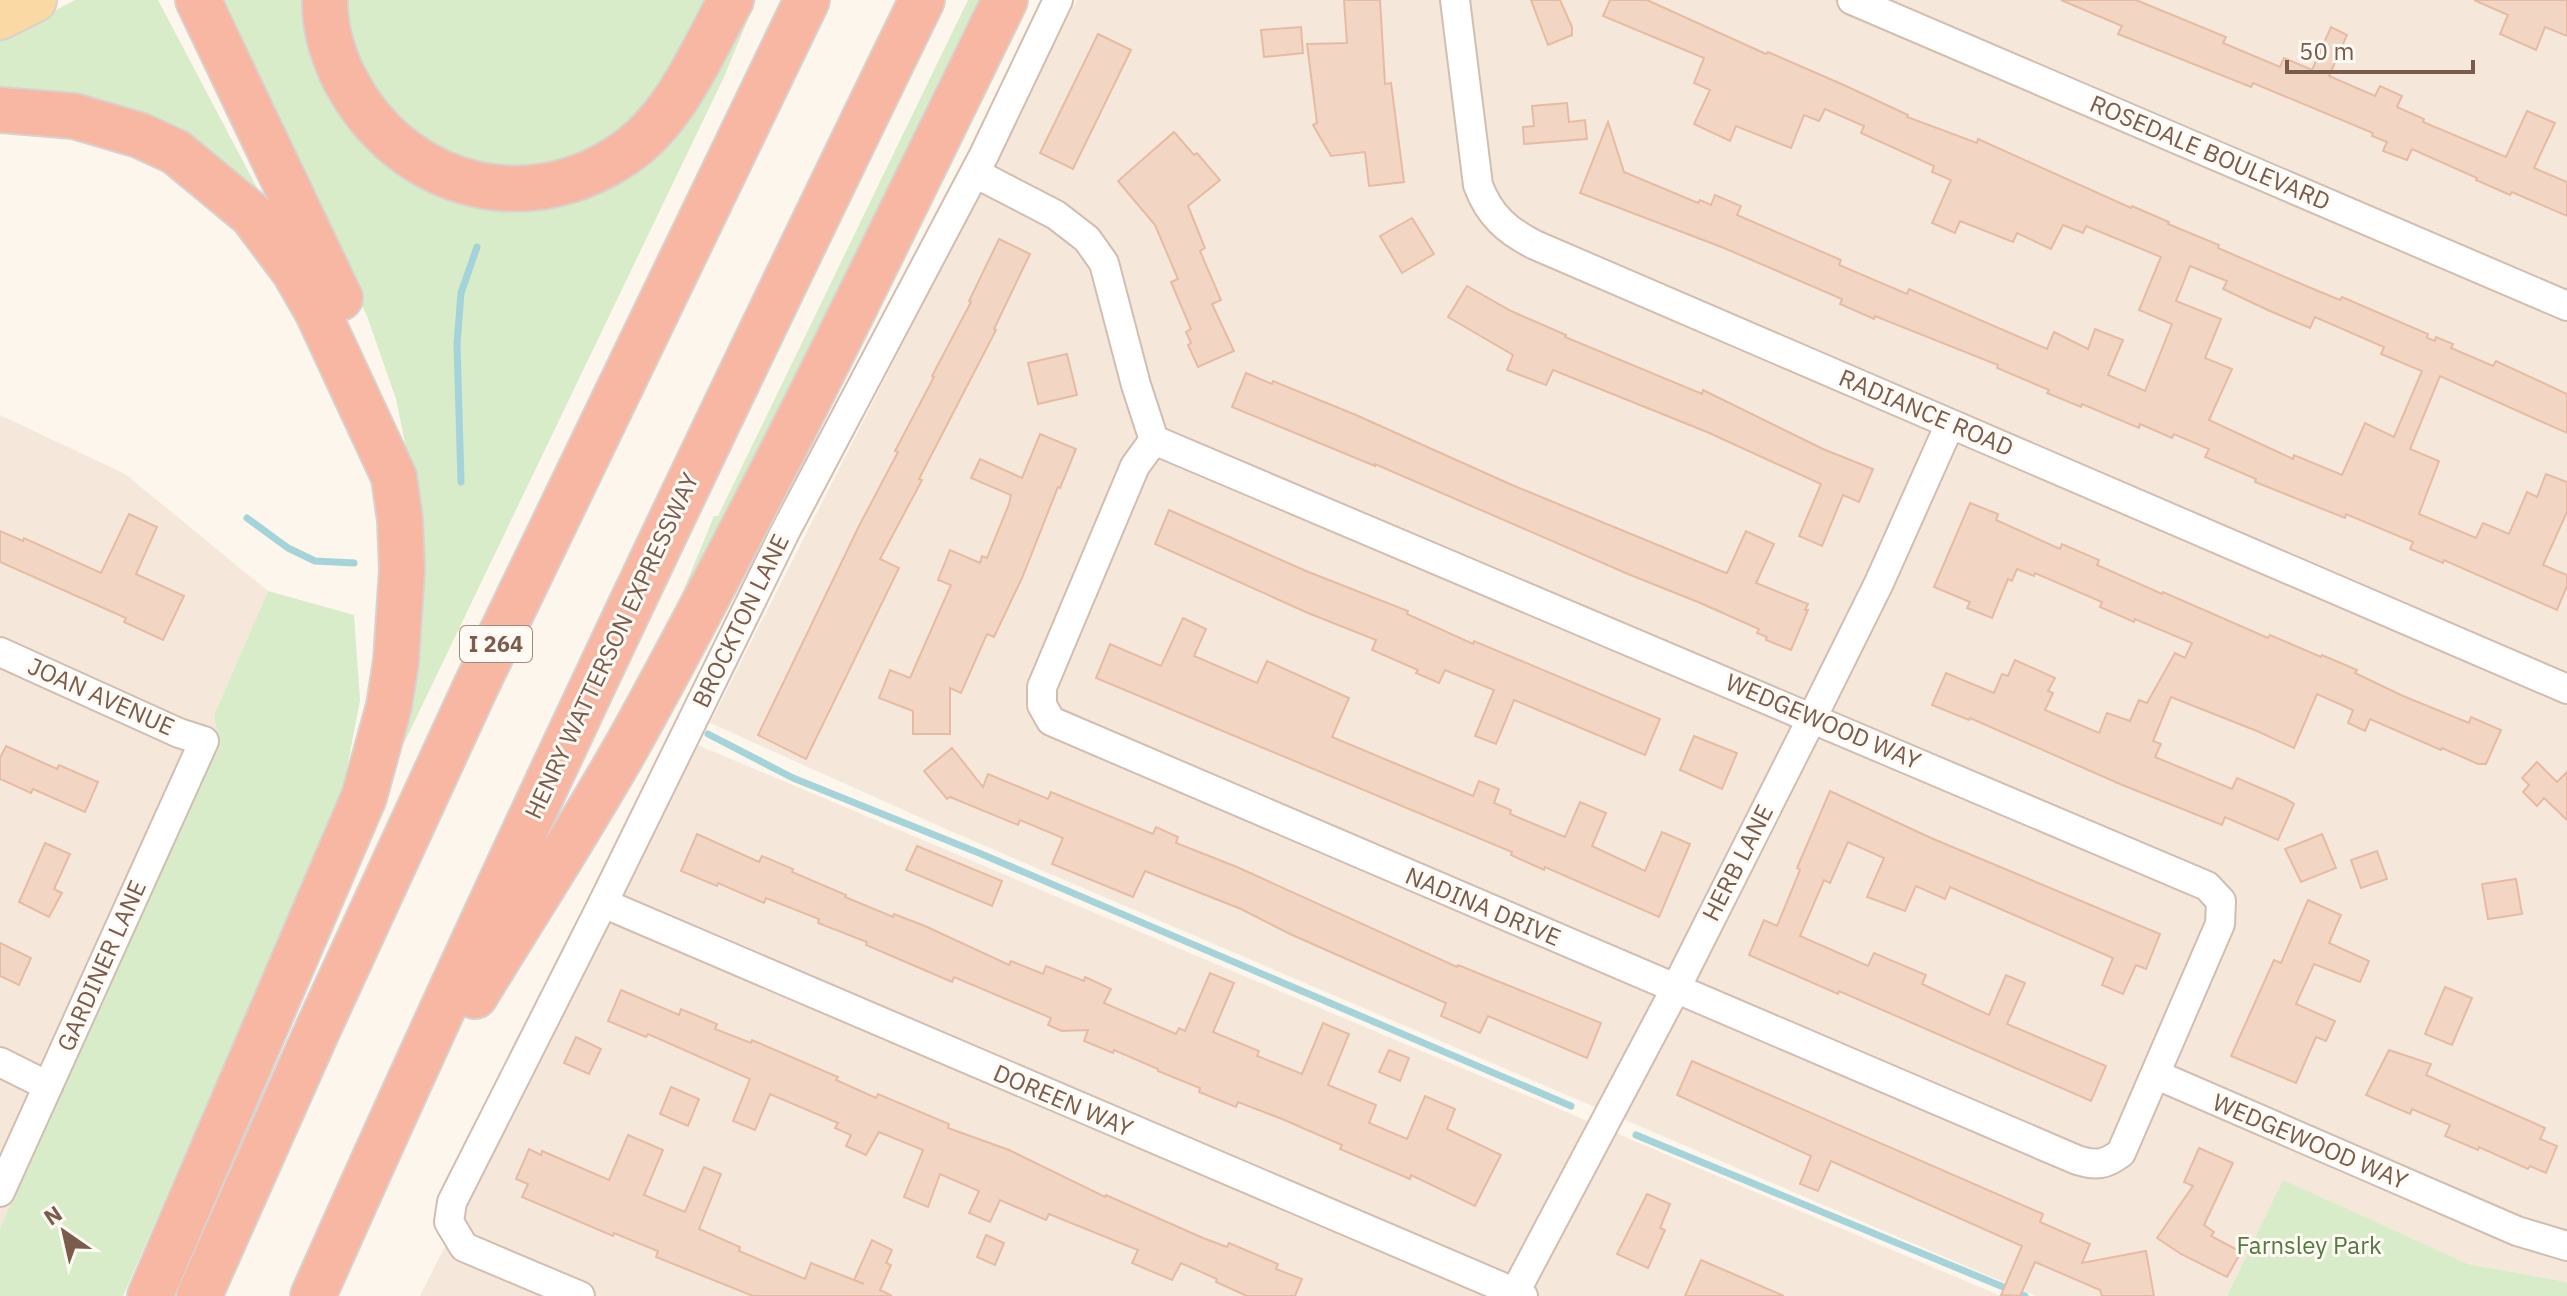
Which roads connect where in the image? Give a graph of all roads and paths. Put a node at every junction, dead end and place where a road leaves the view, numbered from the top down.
1 (34, 0) edge
2 (198, 0) edge
3 (325, 0) edge
4 (731, 0) edge
5 (807, 0) edge
6 (922, 0) edge
7 (1005, 0) edge
8 (1058, 0) edge
9 (1455, 0) edge
10 (1852, 0) edge
11 (0, 17) edge
12 (0, 110) edge
13 (975, 173) junction
14 (2567, 306) edge
15 (1950, 424) junction
16 (371, 432) junction
17 (1154, 440) junction
18 (0, 652) edge
19 (2567, 689) edge
20 (1812, 718) junction
21 (204, 741) joint
22 (603, 903) junction
23 (1676, 988) junction
24 (0, 1062) edge
25 (2157, 1075) junction
26 (48, 1086) junction
27 (366, 1176) junction
28 (0, 1192) edge
29 (2567, 1246) edge
30 (1517, 1295) edge
31 (150, 1296) edge
32 (199, 1296) edge
33 (313, 1296) edge
34 (580, 1296) edge

1 - 11 main road
2 - 16 highway
3 - 4 highway
5 - 32 highway, I 264
6 - 27 highway, HENRY WATTERSON EXPRESSWAY
7 - 27 highway
8 - 13 street, BROCKTON LANE
9 - 15 street, RADIANCE ROAD
10 - 14 street, ROSEDALE BOULEVARD
12 - 16 highway
13 - 17 street
13 - 22 street, BROCKTON LANE
15 - 19 street, RADIANCE ROAD
15 - 20 street, HERB LANE
16 - 31 highway
17 - 20 street, WEDGEWOOD WAY
17 - 23 street, NADINA DRIVE
18 - 21 street, JOAN AVENUE
20 - 23 street, HERB LANE
20 - 25 street, WEDGEWOOD WAY
21 - 26 street, GARDINER LANE
22 - 30 street, DOREEN WAY
22 - 34 street, BROCKTON LANE
23 - 25 street, NADINA DRIVE
23 - 30 street, HERB LANE
24 - 26 street
25 - 29 street, WEDGEWOOD WAY
26 - 28 street, GARDINER LANE
27 - 33 highway, HENRY WATTERSON EXPRESSWAY

